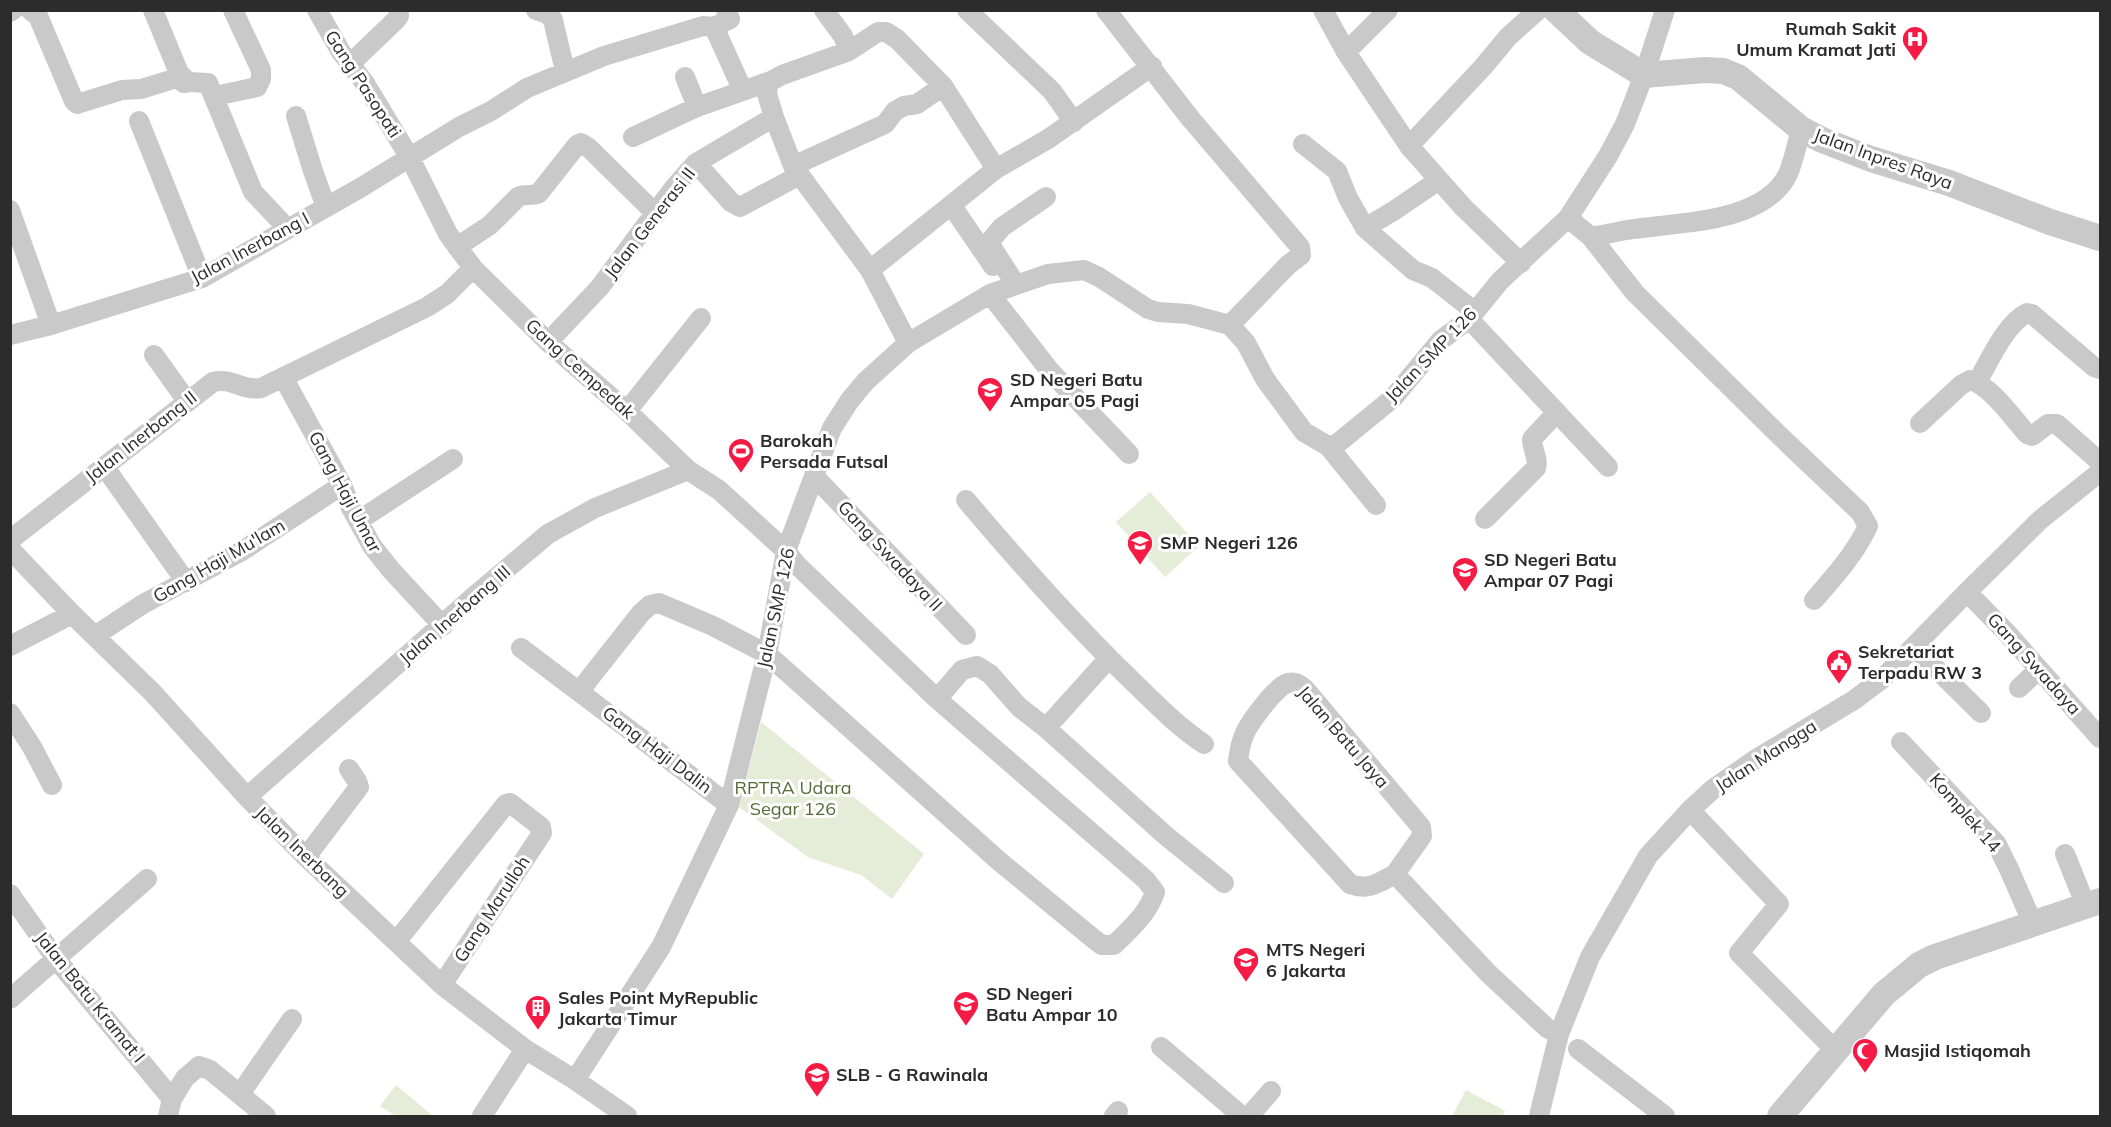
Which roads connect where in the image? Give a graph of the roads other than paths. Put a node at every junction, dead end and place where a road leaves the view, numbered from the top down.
1 (30, 10) edge
2 (153, 10) edge
3 (233, 10) edge
4 (317, 10) edge
5 (398, 10) edge
6 (536, 10) edge
7 (824, 10) edge
8 (967, 10) edge
9 (1106, 10) edge
10 (1323, 10) edge
11 (1388, 10) edge
12 (1538, 10) edge
13 (1556, 10) edge
14 (1665, 10) edge
15 (720, 19) edge
16 (849, 51) junction
17 (1346, 52) junction
18 (351, 63) junction
19 (1152, 66) junction
20 (565, 71) junction
21 (1644, 75) junction
22 (685, 77) dead end
23 (771, 81) junction
24 (188, 82) junction
25 (943, 86) junction
26 (743, 91) junction
27 (215, 96) junction
28 (697, 108) junction
29 (296, 116) dead end
30 (774, 117) junction
31 (139, 121) dead end
32 (1074, 122) junction
33 (1801, 129) junction
34 (633, 137) dead end
35 (1303, 144) dead end
36 (1409, 146) junction
37 (410, 158) junction
38 (696, 163) junction
39 (996, 169) junction
40 (797, 171) junction
41 (1439, 180) junction
42 (1046, 197) dead end
43 (326, 207) junction
44 (10, 210) edge
45 (956, 212) dead end
46 (656, 214) junction
47 (1568, 218) junction
48 (287, 228) junction
49 (1365, 228) junction
50 (1591, 237) junction
51 (2100, 238) edge
52 (456, 247) junction
53 (1521, 263) junction
54 (473, 268) junction
55 (870, 270) junction
56 (202, 278) junction
57 (1005, 289) junction
58 (1472, 315) junction
59 (701, 318) dead end
60 (1230, 325) junction
61 (51, 326) junction
62 (10, 335) edge
63 (548, 342) junction
64 (908, 343) junction
65 (154, 355) dead end
66 (2100, 369) edge
67 (283, 377) junction
68 (1977, 382) junction
69 (187, 401) junction
70 (627, 411) junction
71 (1557, 412) junction
72 (1920, 423) dead end
73 (1328, 446) junction
74 (1129, 454) dead end
75 (453, 459) dead end
76 (2100, 462) edge
77 (104, 466) junction
78 (1608, 467) dead end
79 (688, 470) junction
80 (2100, 472) edge
81 (814, 476) junction
82 (342, 485) junction
83 (966, 500) dead end
84 (1376, 504) dead end
85 (1485, 519) dead end
86 (358, 521) junction
87 (10, 540) edge
88 (10, 549) edge
89 (786, 551) junction
90 (186, 582) junction
91 (1967, 592) junction
92 (1814, 600) dead end
93 (72, 614) junction
94 (443, 626) junction
95 (96, 635) junction
96 (966, 635) dead end
97 (10, 646) edge
98 (1914, 647) junction
99 (521, 648) dead end
100 (767, 654) junction
101 (1109, 658) junction
102 (2039, 669) junction
103 (2019, 688) dead end
104 (585, 695) junction
105 (937, 699) junction
106 (10, 713) edge
107 (1981, 713) dead end
108 (1046, 728) junction
109 (2100, 738) edge
110 (1901, 742) dead end
111 (1204, 744) dead end
112 (349, 769) dead end
113 (51, 785) dead end
114 (247, 797) junction
115 (729, 805) junction
116 (1690, 810) junction
117 (2065, 854) dead end
118 (306, 857) junction
119 (1395, 874) junction
120 (147, 879) dead end
121 (1224, 883) dead end
122 (10, 894) edge
123 (2093, 904) edge
124 (2033, 924) junction
125 (396, 942) junction
126 (56, 959) junction
127 (442, 985) junction
128 (10, 999) edge
129 (292, 1018) dead end
130 (1559, 1034) junction
131 (1161, 1047) dead end
132 (525, 1049) junction
133 (1578, 1049) dead end
134 (1836, 1051) junction
135 (575, 1080) junction
136 (1271, 1091) dead end
137 (240, 1094) junction
138 (170, 1108) edge
139 (620, 1114) edge
140 (266, 1116) edge
141 (482, 1116) edge
142 (1242, 1116) edge
143 (1249, 1116) edge
144 (1539, 1116) edge
145 (1665, 1116) edge
146 (1780, 1116) edge

1 - 24 street
2 - 24 street
3 - 27 street
4 - 18 street, Gang Pasopati
5 - 18 street
6 - 20 street
7 - 16 street
8 - 32 street
9 - 19 street
10 - 17 street
11 - 17 street
12 - 36 street
13 - 21 street
14 - 21 street, Jalan SMP 126
15 - 20 street, Jalan Inerbang I
15 - 26 street
16 - 23 street
16 - 25 street
17 - 36 street
18 - 37 street, Gang Pasopati
19 - 32 street
19 - 60 street
20 - 37 street, Jalan Inerbang I
21 - 33 street, Jalan Inpres Raya
21 - 47 street, Jalan SMP 126
22 - 28 street
23 - 26 street
23 - 30 street
24 - 27 street
25 - 39 street
25 - 40 street
26 - 28 street
27 - 48 street
28 - 34 street
29 - 43 street
30 - 38 street, Jalan Generasi II
30 - 40 street
31 - 56 street
32 - 39 street
33 - 50 street
33 - 51 street, Jalan Inpres Raya
35 - 49 street
36 - 41 street
37 - 43 street, Jalan Inerbang I
37 - 52 street, Gang Cempedak
38 - 40 street
38 - 46 street, Jalan Generasi II
39 - 55 street
40 - 55 street
41 - 49 street
41 - 53 street
42 - 57 street
43 - 48 street, Jalan Inerbang I
44 - 61 street
45 - 57 street
46 - 52 street
46 - 63 street, Jalan Generasi II
47 - 50 street
47 - 53 street, Jalan SMP 126
48 - 56 street, Jalan Inerbang I
49 - 58 street
50 - 92 street
52 - 54 street, Gang Cempedak
53 - 58 street, Jalan SMP 126
54 - 63 street, Gang Cempedak
54 - 67 street
55 - 64 street
56 - 61 street, Jalan Inerbang I
57 - 60 street, Jalan SMP 126
57 - 64 street, Jalan SMP 126
57 - 74 street
58 - 71 street
58 - 73 street, Jalan SMP 126
59 - 70 street
60 - 73 street
61 - 62 street, Jalan Inerbang I
63 - 70 street, Gang Cempedak
64 - 81 street, Jalan SMP 126
65 - 69 street
66 - 68 street
67 - 69 street, Jalan Inerbang II
67 - 82 street, Gang Haji Umar
68 - 72 street
68 - 76 street
69 - 77 street, Jalan Inerbang II
70 - 79 street, Gang Cempedak
71 - 78 street
71 - 85 street
73 - 84 street
75 - 86 street
77 - 87 street, Jalan Inerbang II
77 - 90 street
79 - 89 street, Gang Cempedak
79 - 94 street, Jalan Inerbang III
80 - 91 street, Jalan Mangga
81 - 89 street, Jalan SMP 126
81 - 96 street, Gang Swadaya II
82 - 86 street, Gang Haji Umar
82 - 90 street, Gang Haji Mu'lam
83 - 101 street
86 - 94 street, Gang Haji Umar
88 - 93 street, Jalan Inerbang
89 - 100 street, Jalan SMP 126
89 - 105 street, Gang Cempedak
90 - 95 street, Gang Haji Mu'lam
91 - 98 street, Jalan Mangga
91 - 102 street, Gang Swadaya
93 - 95 street, Jalan Inerbang
93 - 97 street
94 - 114 street, Jalan Inerbang III
95 - 114 street, Jalan Inerbang
98 - 107 street
98 - 116 street, Jalan Mangga
99 - 104 street, Gang Haji Dalin
100 - 104 street
100 - 105 street, Gang Cempedak
100 - 115 street, Jalan SMP 126
101 - 108 street
101 - 111 street
102 - 103 street
102 - 109 street, Gang Swadaya
104 - 115 street, Gang Haji Dalin
105 - 108 street
106 - 113 street
108 - 121 street
110 - 124 street, Komplek 14
112 - 118 street
114 - 118 street, Jalan Inerbang
115 - 135 street, Jalan SMP 126
116 - 130 street, Jalan Mangga
116 - 134 street
117 - 123 street
118 - 125 street, Jalan Inerbang
119 - 119 street, Jalan Batu Jaya
119 - 130 street
120 - 126 street
122 - 126 street, Jalan Batu Kramat I
123 - 124 street
124 - 134 street
125 - 127 street, Jalan Inerbang
125 - 127 street, Gang Marulloh
126 - 128 street
126 - 138 street, Jalan Batu Kramat I
127 - 132 street, Jalan Inerbang
129 - 137 street
130 - 144 street, Jalan Mangga
131 - 142 street
132 - 135 street, Jalan Inerbang
132 - 141 street
133 - 145 street
134 - 146 street
135 - 139 street, Jalan Inerbang
136 - 143 street
137 - 138 street, Jalan Batu Kramat I
137 - 140 street, Jalan Batu Kramat I

